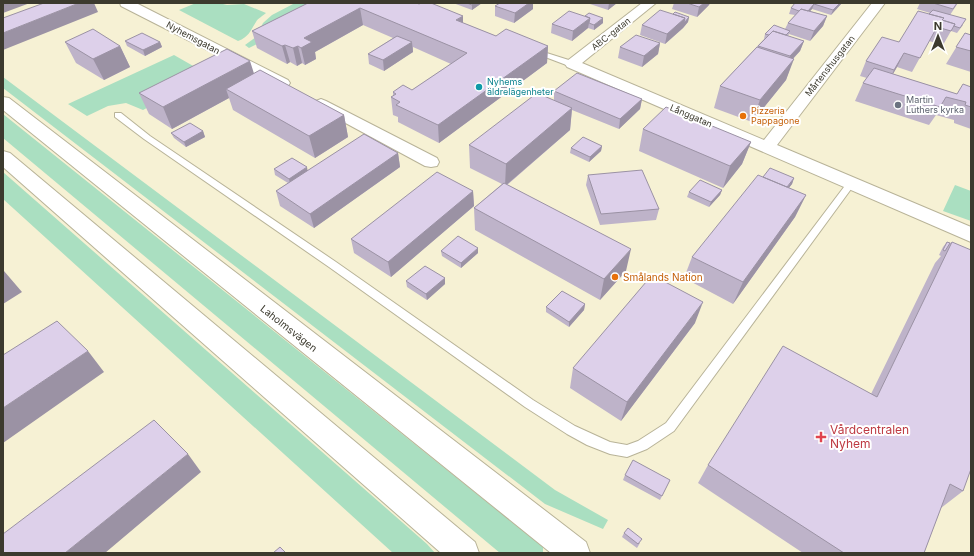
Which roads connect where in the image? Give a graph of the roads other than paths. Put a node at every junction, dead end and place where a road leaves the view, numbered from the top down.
1 (126, 3) edge
2 (650, 3) edge
3 (879, 3) edge
4 (528, 48) edge
5 (572, 64) junction
6 (294, 90) edge
7 (308, 97) edge
8 (3, 102) edge
9 (118, 115) dead end
10 (766, 148) junction
11 (3, 157) edge
12 (431, 162) dead end
13 (850, 185) junction
14 (971, 235) edge
15 (464, 553) edge
16 (575, 553) edge

1 - 6 street, Nyhemsgatan
2 - 5 street, ABC-gatan
3 - 10 street, Mårtenshusgatan
4 - 5 lane, Långgatan
5 - 10 street, Långgatan
7 - 12 street
8 - 16 highway, Laholmsvägen
9 - 13 lane
10 - 13 street, Långgatan
11 - 15 highway
13 - 14 street, Långgatan

